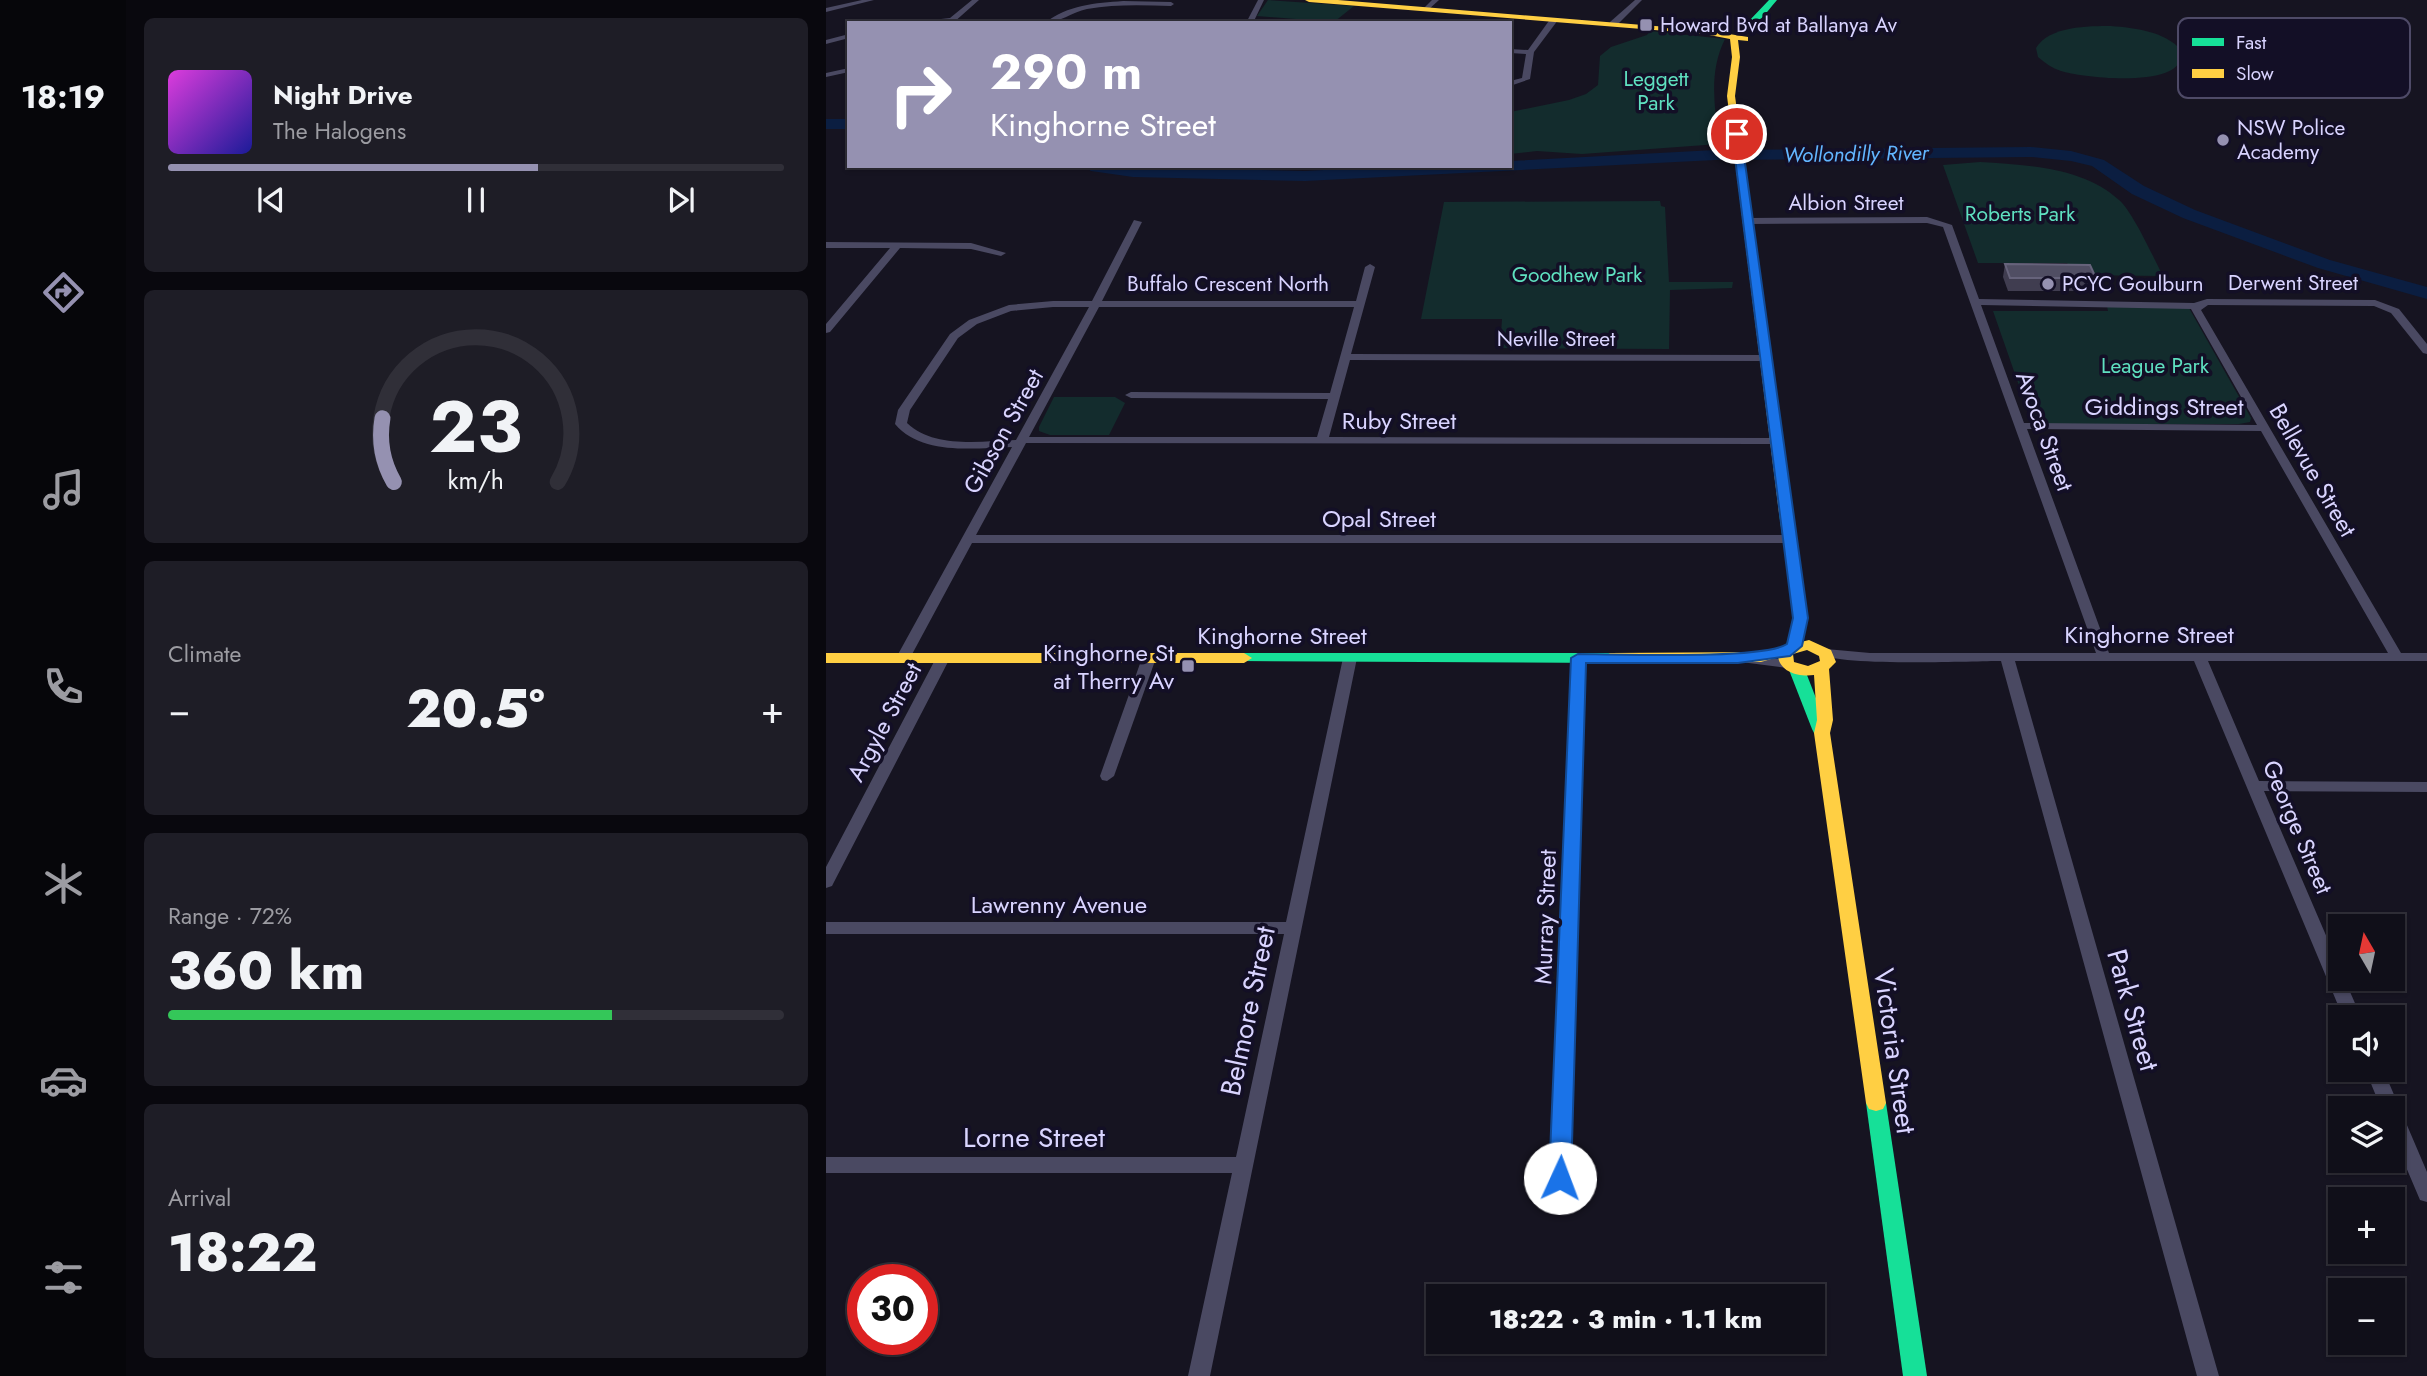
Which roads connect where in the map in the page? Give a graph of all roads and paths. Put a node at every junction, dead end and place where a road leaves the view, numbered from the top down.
1 (871, 0) edge
2 (976, 0) edge
3 (1261, 0) edge
4 (1309, 0) edge
5 (1639, 0) edge
6 (1773, 0) edge
7 (1342, 1) edge
8 (1171, 4) dead end
9 (1431, 5) edge
10 (826, 10) edge
11 (1554, 20) junction
12 (950, 21) edge
13 (1050, 21) edge
14 (1250, 21) edge
15 (1613, 24) junction
16 (1741, 35) junction
17 (847, 37) edge
18 (826, 42) edge
19 (1512, 51) edge
20 (1530, 52) junction
21 (847, 70) edge
22 (826, 75) edge
23 (1512, 83) edge
24 (1749, 221) junction
25 (1137, 222) dead end
26 (1943, 222) joint
27 (826, 245) edge
28 (898, 246) junction
29 (1001, 253) dead end
30 (1370, 267) dead end
31 (1975, 302) junction
32 (1096, 303) junction
33 (1360, 304) junction
34 (2198, 305) junction
35 (826, 308) edge
36 (845, 308) junction
37 (826, 330) edge
38 (2427, 351) edge
39 (1345, 358) junction
40 (1767, 358) junction
41 (1131, 395) dead end
42 (1335, 396) junction
43 (2021, 426) junction
44 (2264, 428) junction
45 (1322, 441) junction
46 (1777, 441) junction
47 (1021, 442) junction
48 (968, 539) junction
49 (1789, 539) junction
50 (1801, 618) junction
51 (2007, 657) junction
52 (2104, 657) junction
53 (2199, 657) junction
54 (2396, 657) junction
55 (2427, 657) edge
56 (826, 658) edge
57 (903, 658) junction
58 (943, 658) junction
59 (1149, 658) junction
60 (1350, 658) junction
61 (1578, 658) junction
62 (1791, 658) junction
63 (1822, 659) junction
64 (1822, 733) junction
65 (1107, 776) dead end
66 (2254, 786) junction
67 (2427, 787) edge
68 (826, 882) edge
69 (826, 928) edge
70 (1293, 928) junction
71 (2347, 1005) edge
72 (2405, 1143) edge
73 (826, 1165) edge
74 (1242, 1165) junction
75 (1560, 1178) dead end
76 (2427, 1194) edge
77 (1199, 1376) edge
78 (1915, 1376) edge
79 (2208, 1376) edge

1 - 10 street
2 - 12 street
3 - 14 street
4 - 7 main road
5 - 15 street
6 - 16 main road
7 - 9 main road
8 - 13 street
9 - 11 main road
11 - 15 main road
11 - 20 street
15 - 16 main road
16 - 24 main road, Victoria Street
17 - 18 street
19 - 20 street
20 - 23 street
21 - 22 street
24 - 26 street, Albion Street
24 - 40 main road, Victoria Street
25 - 32 street, Gibson Street
26 - 31 street, Avoca Street
27 - 28 street
28 - 29 street
28 - 36 street
30 - 33 street
31 - 34 street, Derwent Street
31 - 43 street, Avoca Street
32 - 33 street, Buffalo Crescent North
32 - 47 street, Gibson Street
32 - 47 street, Buffalo Crescent North
33 - 39 street
34 - 38 street, Derwent Street
34 - 44 street, Bellevue Street
35 - 36 street
36 - 37 street
39 - 40 street, Neville Street
39 - 42 street
40 - 46 main road, Victoria Street
41 - 42 street
42 - 45 street
43 - 44 street, Giddings Street
43 - 52 street, Avoca Street
44 - 54 street, Bellevue Street
45 - 46 street, Ruby Street
45 - 47 street, Ruby Street
46 - 49 main road, Victoria Street
47 - 48 street, Gibson Street
48 - 49 street, Opal Street
48 - 57 street, Gibson Street
49 - 50 main road, Victoria Street
50 - 62 main road, Victoria Street
50 - 63 main road, Victoria Street
51 - 52 street, Kinghorne Street
51 - 63 street, Kinghorne Street
51 - 79 street, Park Street
52 - 53 street, Kinghorne Street
53 - 54 street, Kinghorne Street
53 - 66 street, George Street
54 - 55 street, Kinghorne Street
56 - 57 main road, Kinghorne Street
57 - 58 main road, Kinghorne Street
58 - 59 main road, Kinghorne Street
58 - 68 street, Argyle Street
59 - 60 main road, Kinghorne Street
59 - 65 street
60 - 61 main road, Kinghorne Street
60 - 70 street, Belmore Street
61 - 62 main road, Kinghorne Street
61 - 75 street, Murray Street
62 - 63 main road
62 - 63 main road
62 - 64 main road, Victoria Street
63 - 64 main road, Victoria Street
64 - 78 main road, Victoria Street
66 - 67 street
66 - 71 street, George Street
69 - 70 street, Lawrenny Avenue
70 - 74 street, Belmore Street
72 - 76 street
73 - 74 street, Lorne Street
74 - 77 street, Belmore Street

